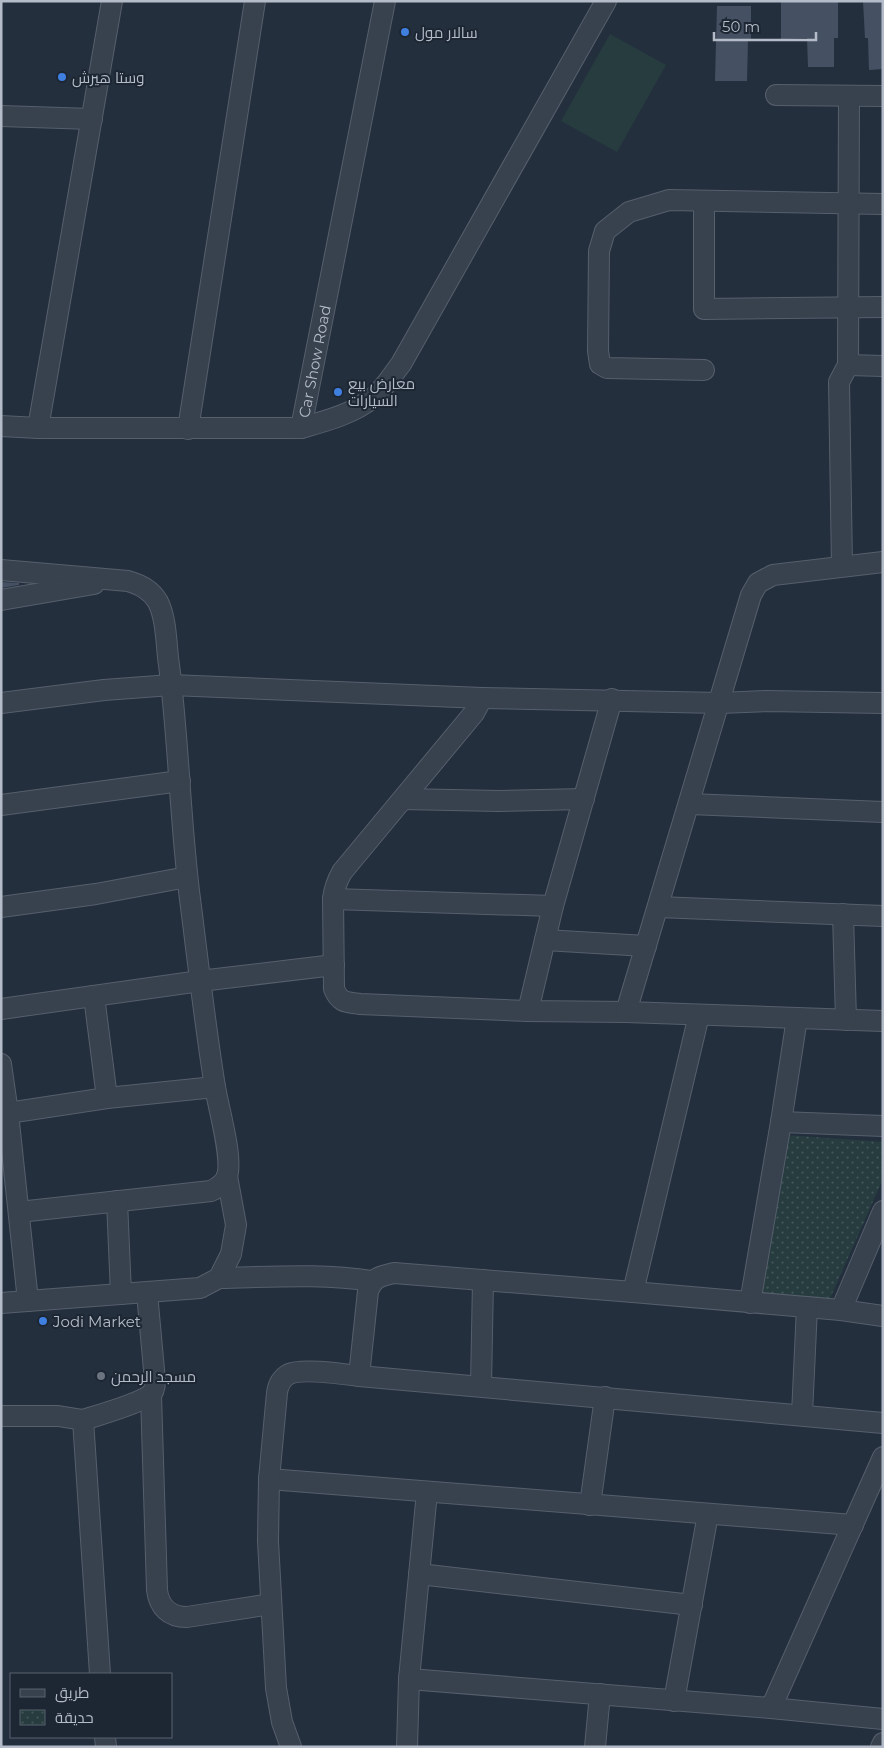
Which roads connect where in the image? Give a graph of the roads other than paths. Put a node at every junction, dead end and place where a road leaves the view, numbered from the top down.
1 (112, 1) edge
2 (255, 1) edge
3 (385, 1) edge
4 (606, 1) edge
5 (776, 96) dead end
6 (849, 96) junction
7 (883, 96) edge
8 (1, 116) edge
9 (92, 119) junction
10 (704, 201) junction
11 (849, 204) junction
12 (883, 204) edge
13 (848, 308) junction
14 (883, 308) edge
15 (848, 365) junction
16 (883, 366) edge
17 (704, 370) dead end
18 (1, 426) edge
19 (38, 428) junction
20 (301, 428) junction
21 (188, 429) junction
22 (883, 562) edge
23 (842, 566) junction
24 (1, 570) edge
25 (118, 580) junction
26 (1, 600) edge
27 (171, 685) junction
28 (482, 698) junction
29 (612, 699) junction
30 (1, 703) edge
31 (720, 703) junction
32 (883, 703) edge
33 (180, 781) junction
34 (403, 799) junction
35 (584, 799) junction
36 (689, 804) junction
37 (1, 806) edge
38 (883, 812) edge
39 (187, 877) junction
40 (332, 899) junction
41 (1, 906) edge
42 (553, 906) junction
43 (658, 907) junction
44 (843, 914) junction
45 (883, 916) edge
46 (544, 940) junction
47 (646, 946) junction
48 (334, 965) junction
49 (200, 980) junction
50 (94, 996) junction
51 (1, 1009) edge
52 (528, 1011) junction
53 (626, 1012) junction
54 (699, 1015) junction
55 (797, 1018) junction
56 (846, 1020) junction
57 (883, 1021) edge
58 (1, 1064) edge
59 (215, 1087) junction
60 (107, 1098) junction
61 (8, 1113) junction
62 (781, 1122) junction
63 (883, 1126) edge
64 (7, 1158) edge
65 (227, 1176) junction
66 (117, 1202) junction
67 (883, 1211) edge
68 (19, 1212) junction
69 (219, 1278) junction
70 (372, 1280) junction
71 (483, 1280) junction
72 (147, 1292) junction
73 (633, 1292) junction
74 (122, 1294) junction
75 (28, 1301) junction
76 (1, 1303) edge
77 (750, 1303) junction
78 (807, 1308) junction
79 (841, 1310) junction
80 (883, 1316) edge
81 (359, 1376) junction
82 (481, 1386) junction
83 (151, 1395) junction
84 (606, 1397) junction
85 (802, 1414) junction
86 (1, 1416) edge
87 (83, 1420) junction
88 (883, 1422) edge
89 (883, 1457) edge
90 (269, 1480) junction
91 (427, 1492) junction
92 (590, 1504) junction
93 (708, 1514) junction
94 (853, 1525) junction
95 (419, 1574) junction
96 (271, 1604) junction
97 (692, 1605) junction
98 (100, 1673) edge
99 (409, 1680) junction
100 (600, 1694) junction
101 (674, 1701) junction
102 (772, 1708) junction
103 (883, 1719) edge
104 (883, 1743) edge
105 (291, 1747) edge
106 (407, 1747) edge
107 (595, 1747) edge
108 (881, 1747) edge

1 - 9 street
2 - 21 street
3 - 20 street, Car Show Road
4 - 20 street, Car Show Road
5 - 6 street
6 - 7 street
6 - 11 street
8 - 9 street
9 - 19 street
10 - 11 street
10 - 13 street
10 - 17 street
11 - 12 street
11 - 13 street
13 - 14 street
13 - 15 street
15 - 16 street
15 - 23 street
18 - 19 street
19 - 21 street
20 - 21 street
22 - 23 street
23 - 31 street
24 - 25 street
25 - 26 street
25 - 27 street
27 - 28 street
27 - 30 street
27 - 33 street
28 - 29 street
28 - 34 street
29 - 31 street
29 - 35 street
31 - 32 street
31 - 36 street
33 - 37 street
33 - 39 street
34 - 35 street
34 - 40 street
35 - 42 street
36 - 38 street
36 - 43 street
39 - 41 street
39 - 49 street
40 - 42 street
40 - 48 street
42 - 46 street
43 - 44 street
43 - 47 street
44 - 45 street
44 - 56 street
46 - 47 street
46 - 52 street
47 - 53 street
48 - 49 street
48 - 52 street
49 - 50 street
49 - 59 street
50 - 51 street
50 - 60 street
52 - 53 street
53 - 54 street
54 - 55 street
54 - 73 street
55 - 56 street
55 - 62 street
56 - 57 street
58 - 61 street
59 - 60 street
59 - 65 street
60 - 61 street
61 - 64 street
62 - 63 street
62 - 77 street
64 - 68 street
65 - 66 street
65 - 69 street
66 - 68 street
66 - 74 street
67 - 79 street
68 - 75 street
69 - 70 street
69 - 72 street
70 - 71 street
70 - 81 street
71 - 73 street
71 - 82 street
72 - 74 street
72 - 83 street
73 - 77 street
74 - 75 street
75 - 76 street
77 - 78 street
78 - 79 street
78 - 85 street
79 - 80 street
81 - 82 street
81 - 90 street
82 - 84 street
83 - 87 street
83 - 96 street
84 - 85 street
84 - 92 street
85 - 88 street
86 - 87 street
87 - 98 street
89 - 94 street
90 - 91 street
90 - 96 street
91 - 92 street
91 - 95 street
92 - 93 street
93 - 94 street
93 - 97 street
94 - 102 street
95 - 97 street
95 - 99 street
96 - 105 street
97 - 101 street
99 - 100 street
99 - 106 street
100 - 101 street
100 - 107 street
101 - 102 street
102 - 103 street
104 - 108 street

